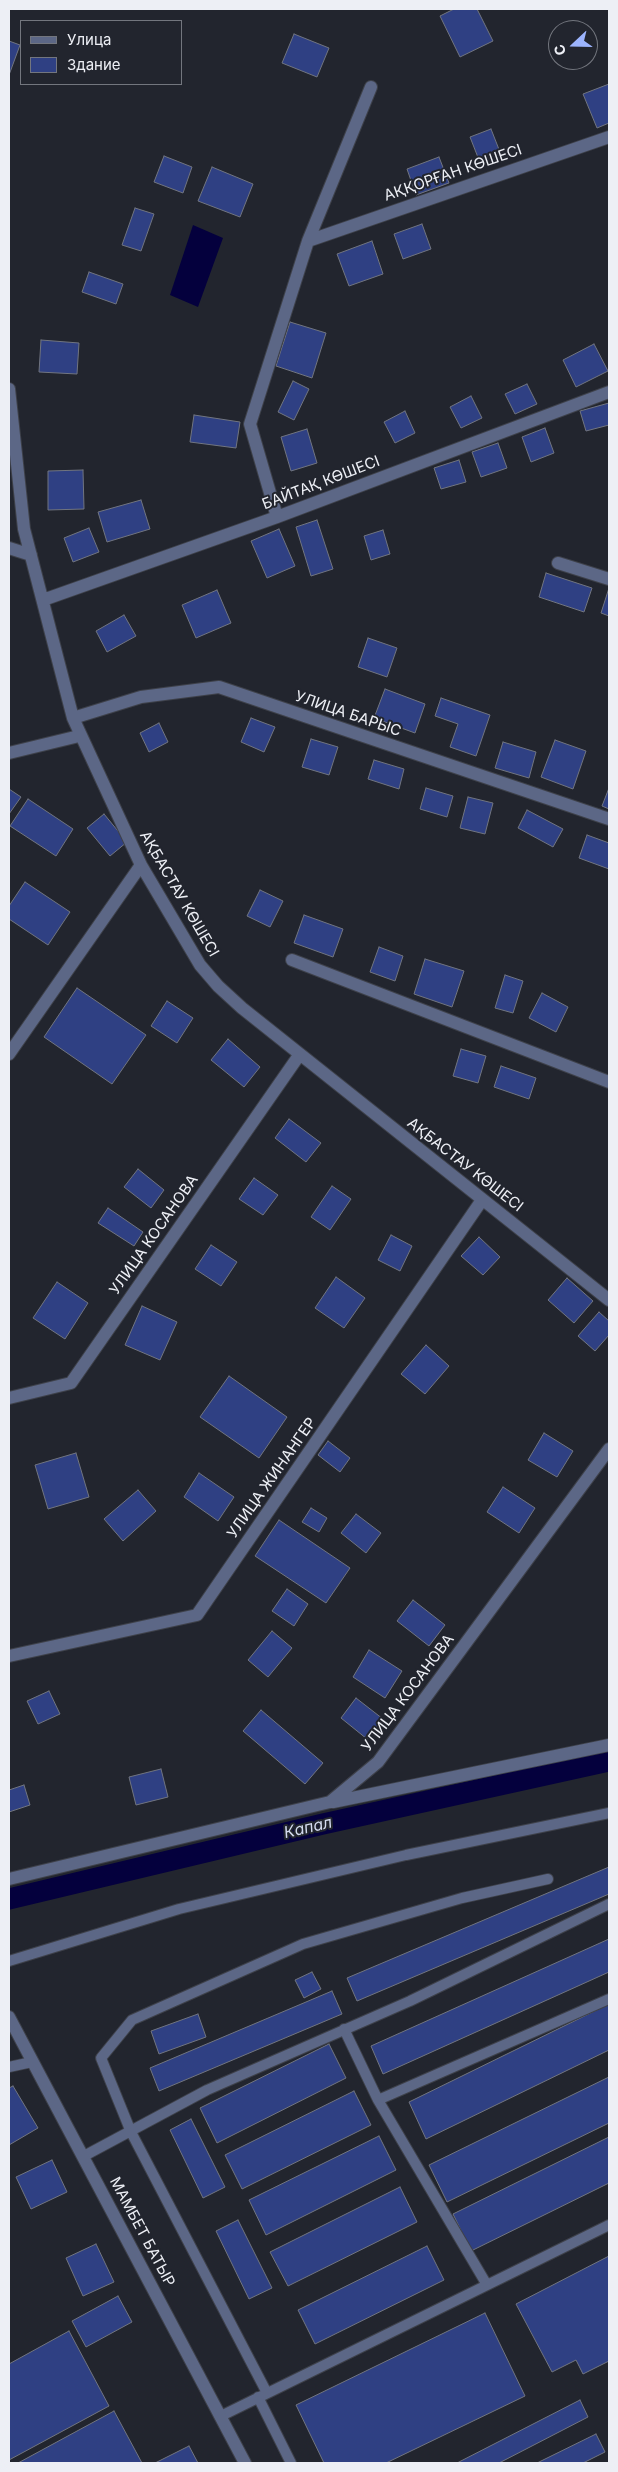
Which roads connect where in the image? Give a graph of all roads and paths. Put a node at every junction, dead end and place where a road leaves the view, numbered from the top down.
1 (371, 87) dead end
2 (609, 137) edge
3 (308, 241) junction
4 (9, 389) edge
5 (609, 392) edge
6 (277, 517) junction
7 (9, 548) edge
8 (31, 555) junction
9 (558, 563) dead end
10 (609, 579) edge
11 (43, 600) junction
12 (73, 718) junction
13 (80, 736) junction
14 (9, 753) edge
15 (609, 819) edge
16 (141, 865) junction
17 (292, 960) dead end
18 (9, 1054) edge
19 (300, 1054) junction
20 (609, 1082) edge
21 (482, 1200) junction
22 (609, 1300) edge
23 (9, 1398) edge
24 (609, 1449) edge
25 (9, 1656) edge
26 (609, 1745) edge
27 (330, 1802) junction
28 (609, 1813) edge
29 (9, 1879) edge
30 (548, 1879) dead end
31 (609, 1904) edge
32 (9, 1961) edge
33 (609, 1999) edge
34 (9, 2017) edge
35 (344, 2029) junction
36 (32, 2062) junction
37 (9, 2067) edge
38 (378, 2100) junction
39 (131, 2132) junction
40 (84, 2156) junction
41 (609, 2225) edge
42 (487, 2285) junction
43 (263, 2395) junction
44 (221, 2416) junction
45 (245, 2463) edge
46 (291, 2463) edge

1 - 3 street
2 - 3 street, АҚҚОРҒАН КӨШЕСІ
3 - 6 street
4 - 8 street, АҚБАСТАУ КӨШЕСІ
5 - 6 street, БАЙТАҚ КӨШЕСІ
6 - 11 street, БАЙТАҚ КӨШЕСІ
7 - 8 street
8 - 11 street, АҚБАСТАУ КӨШЕСІ
9 - 10 street
11 - 12 street, АҚБАСТАУ КӨШЕСІ
12 - 13 street, АҚБАСТАУ КӨШЕСІ
12 - 15 street, УЛИЦА БАРЫС
13 - 14 street
13 - 16 street, АҚБАСТАУ КӨШЕСІ
16 - 18 street
16 - 19 street, АҚБАСТАУ КӨШЕСІ
17 - 20 street
19 - 21 street, АҚБАСТАУ КӨШЕСІ
19 - 23 street, УЛИЦА КОСАНОВА
21 - 22 street, АҚБАСТАУ КӨШЕСІ
21 - 25 street, УЛИЦА ЖИHАНГЕР
24 - 27 street, УЛИЦА КОСАНОВА
26 - 27 street
27 - 29 street, УЛИЦА КОСАНОВА
28 - 32 lane
30 - 39 lane
31 - 35 lane
33 - 38 lane
34 - 36 street, МАМБЕТ БАТЫР
35 - 38 lane
35 - 39 lane
36 - 37 lane
36 - 40 street, МАМБЕТ БАТЫР
38 - 42 lane
39 - 40 lane
39 - 43 lane
40 - 44 street, МАМБЕТ БАТЫР
41 - 42 lane
42 - 43 lane
43 - 44 lane
43 - 46 lane
44 - 45 street, МАМБЕТ БАТЫР

